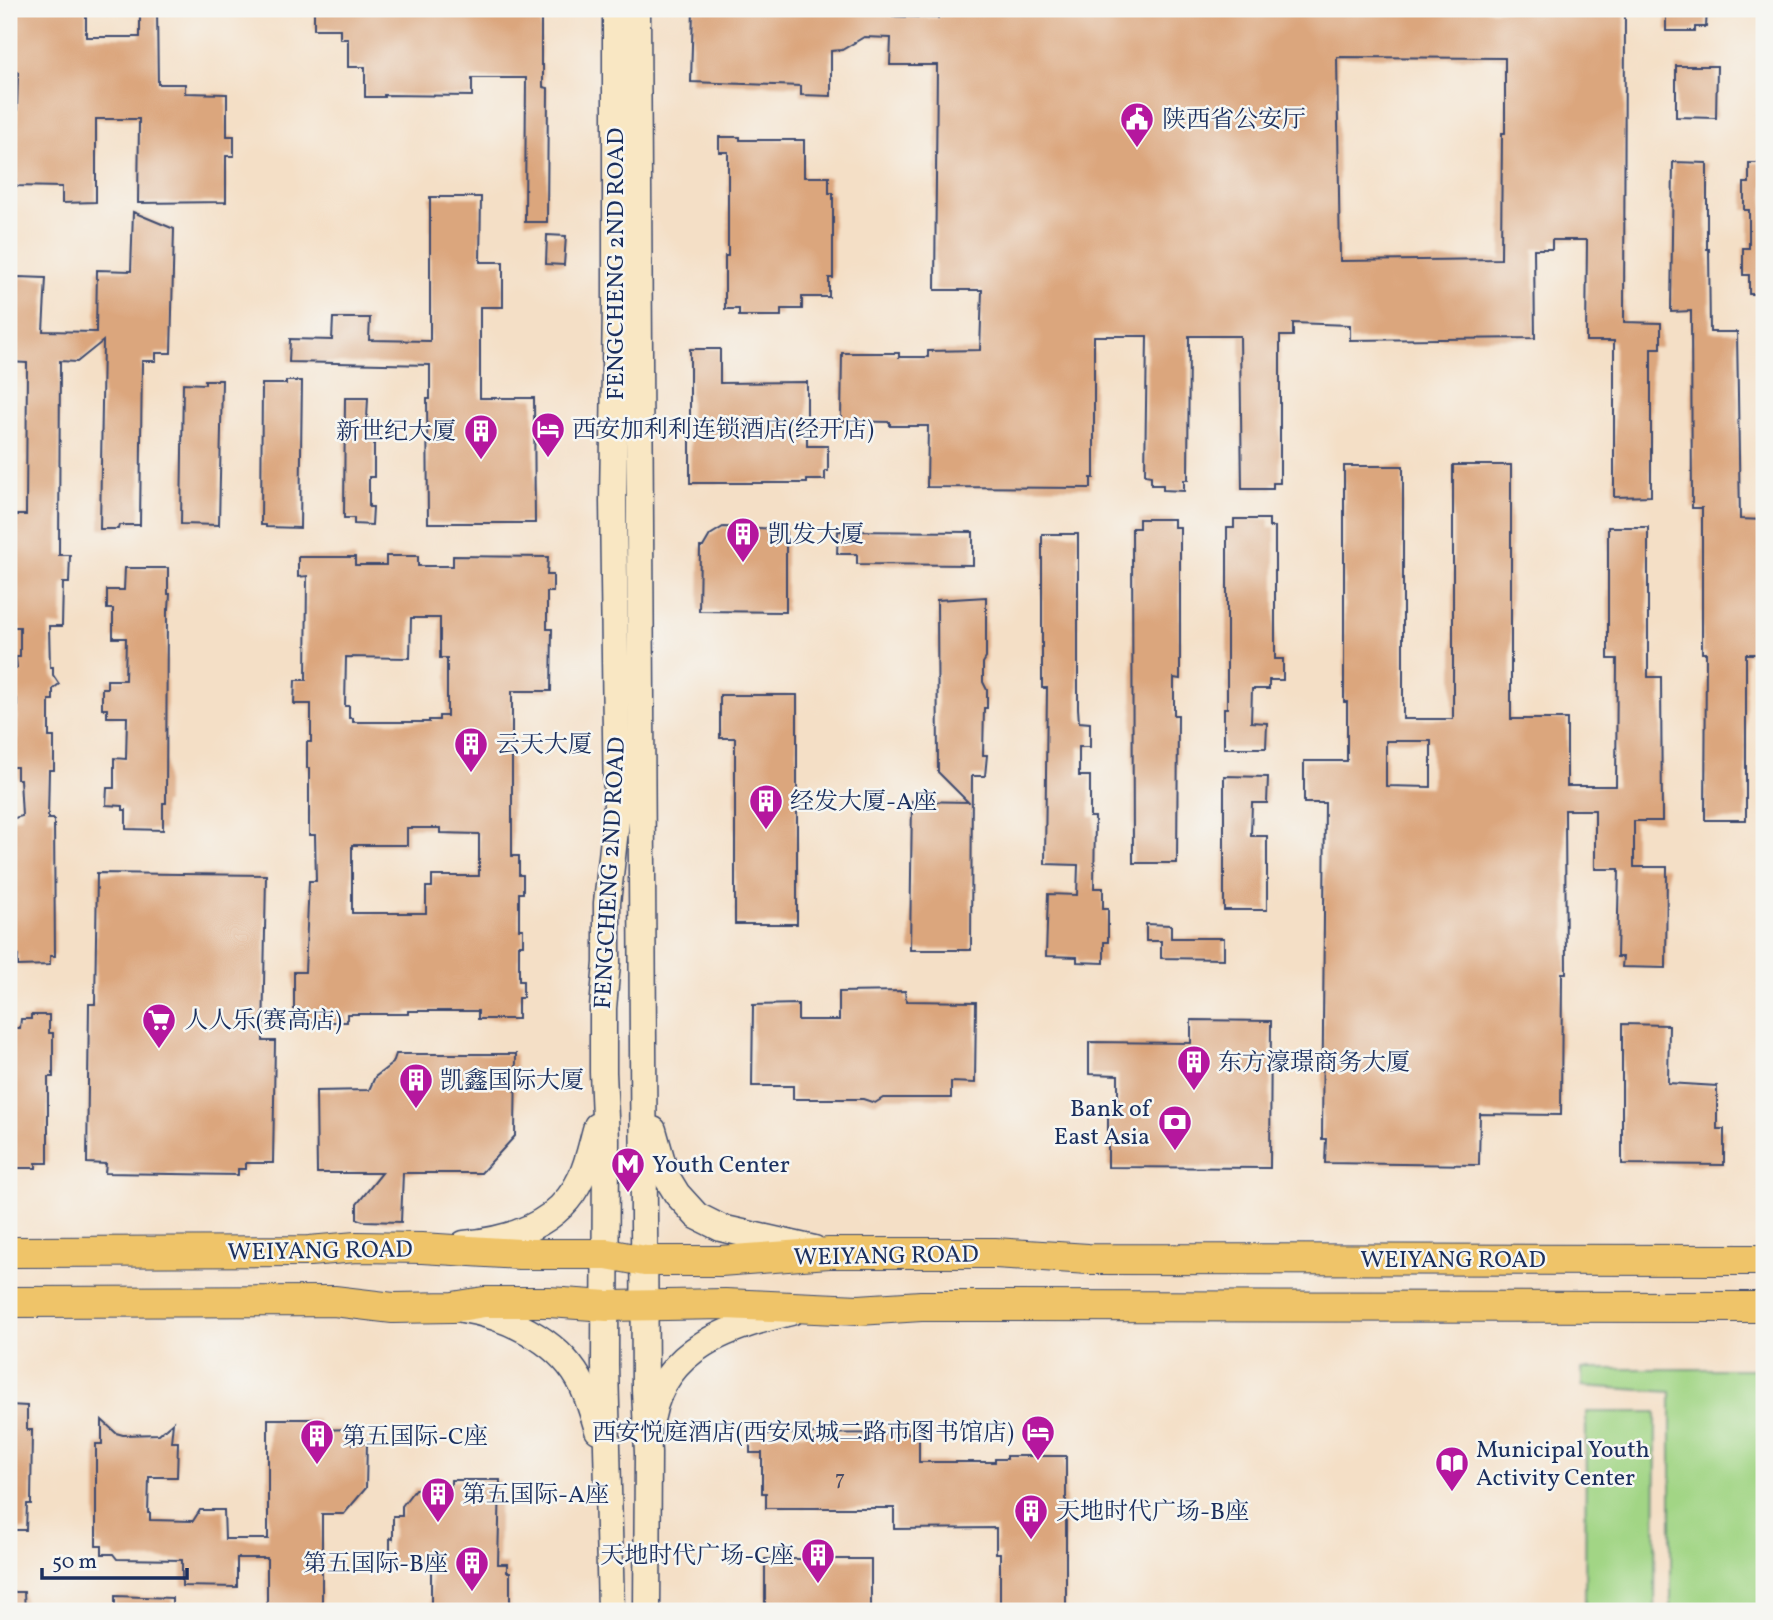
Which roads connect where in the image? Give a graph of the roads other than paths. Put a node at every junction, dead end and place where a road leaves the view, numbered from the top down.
1 (616, 9) edge
2 (637, 9) edge
3 (643, 1065) junction
4 (603, 1072) junction
5 (422, 1248) junction
6 (9, 1252) edge
7 (829, 1253) junction
8 (607, 1254) junction
9 (1764, 1259) edge
10 (645, 1261) junction
11 (9, 1301) edge
12 (645, 1304) junction
13 (607, 1306) junction
14 (453, 1307) junction
15 (1764, 1307) edge
16 (807, 1309) junction
17 (648, 1453) junction
18 (608, 1495) junction
19 (611, 1611) edge
20 (647, 1611) edge

1 - 4 main road, FENGCHENG 2ND ROAD
2 - 3 main road, FENGCHENG 2ND ROAD
3 - 7 main road
3 - 10 main road, FENGCHENG 2ND ROAD
4 - 5 main road
4 - 8 main road, FENGCHENG 2ND ROAD
5 - 6 main road, WEIYANG ROAD
5 - 8 main road, WEIYANG ROAD
7 - 9 main road, WEIYANG ROAD
7 - 10 main road, WEIYANG ROAD
8 - 10 main road, WEIYANG ROAD
8 - 13 main road, FENGCHENG 2ND ROAD
10 - 12 main road, FENGCHENG 2ND ROAD
11 - 14 main road, WEIYANG ROAD
12 - 13 main road, WEIYANG ROAD
12 - 16 main road, WEIYANG ROAD
12 - 17 main road, FENGCHENG 2ND ROAD
13 - 14 main road, WEIYANG ROAD
13 - 18 main road, FENGCHENG 2ND ROAD
14 - 18 main road
15 - 16 main road, WEIYANG ROAD
16 - 17 main road
17 - 20 main road, FENGCHENG 2ND ROAD
18 - 19 main road, FENGCHENG 2ND ROAD

